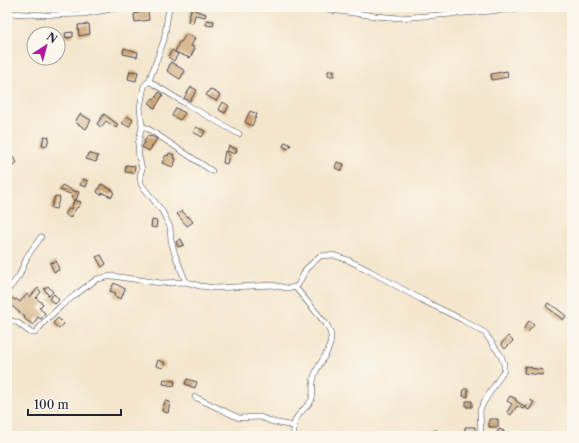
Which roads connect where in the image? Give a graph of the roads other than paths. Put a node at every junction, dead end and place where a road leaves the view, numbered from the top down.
1 (124, 7) edge
2 (169, 7) edge
3 (322, 7) edge
4 (526, 7) edge
5 (9, 11) edge
6 (149, 81) junction
7 (142, 126) junction
8 (239, 134) dead end
9 (212, 171) dead end
10 (41, 237) dead end
11 (186, 282) junction
12 (295, 287) junction
13 (7, 291) edge
14 (7, 319) edge
15 (195, 398) dead end
16 (294, 426) junction
17 (293, 436) edge
18 (481, 436) edge

1 - 5 street
2 - 6 street
3 - 4 street
6 - 7 street
6 - 8 street
7 - 9 street
7 - 11 street
10 - 13 street
11 - 12 street
11 - 14 street
12 - 16 street
12 - 18 street
15 - 16 street
16 - 17 street

